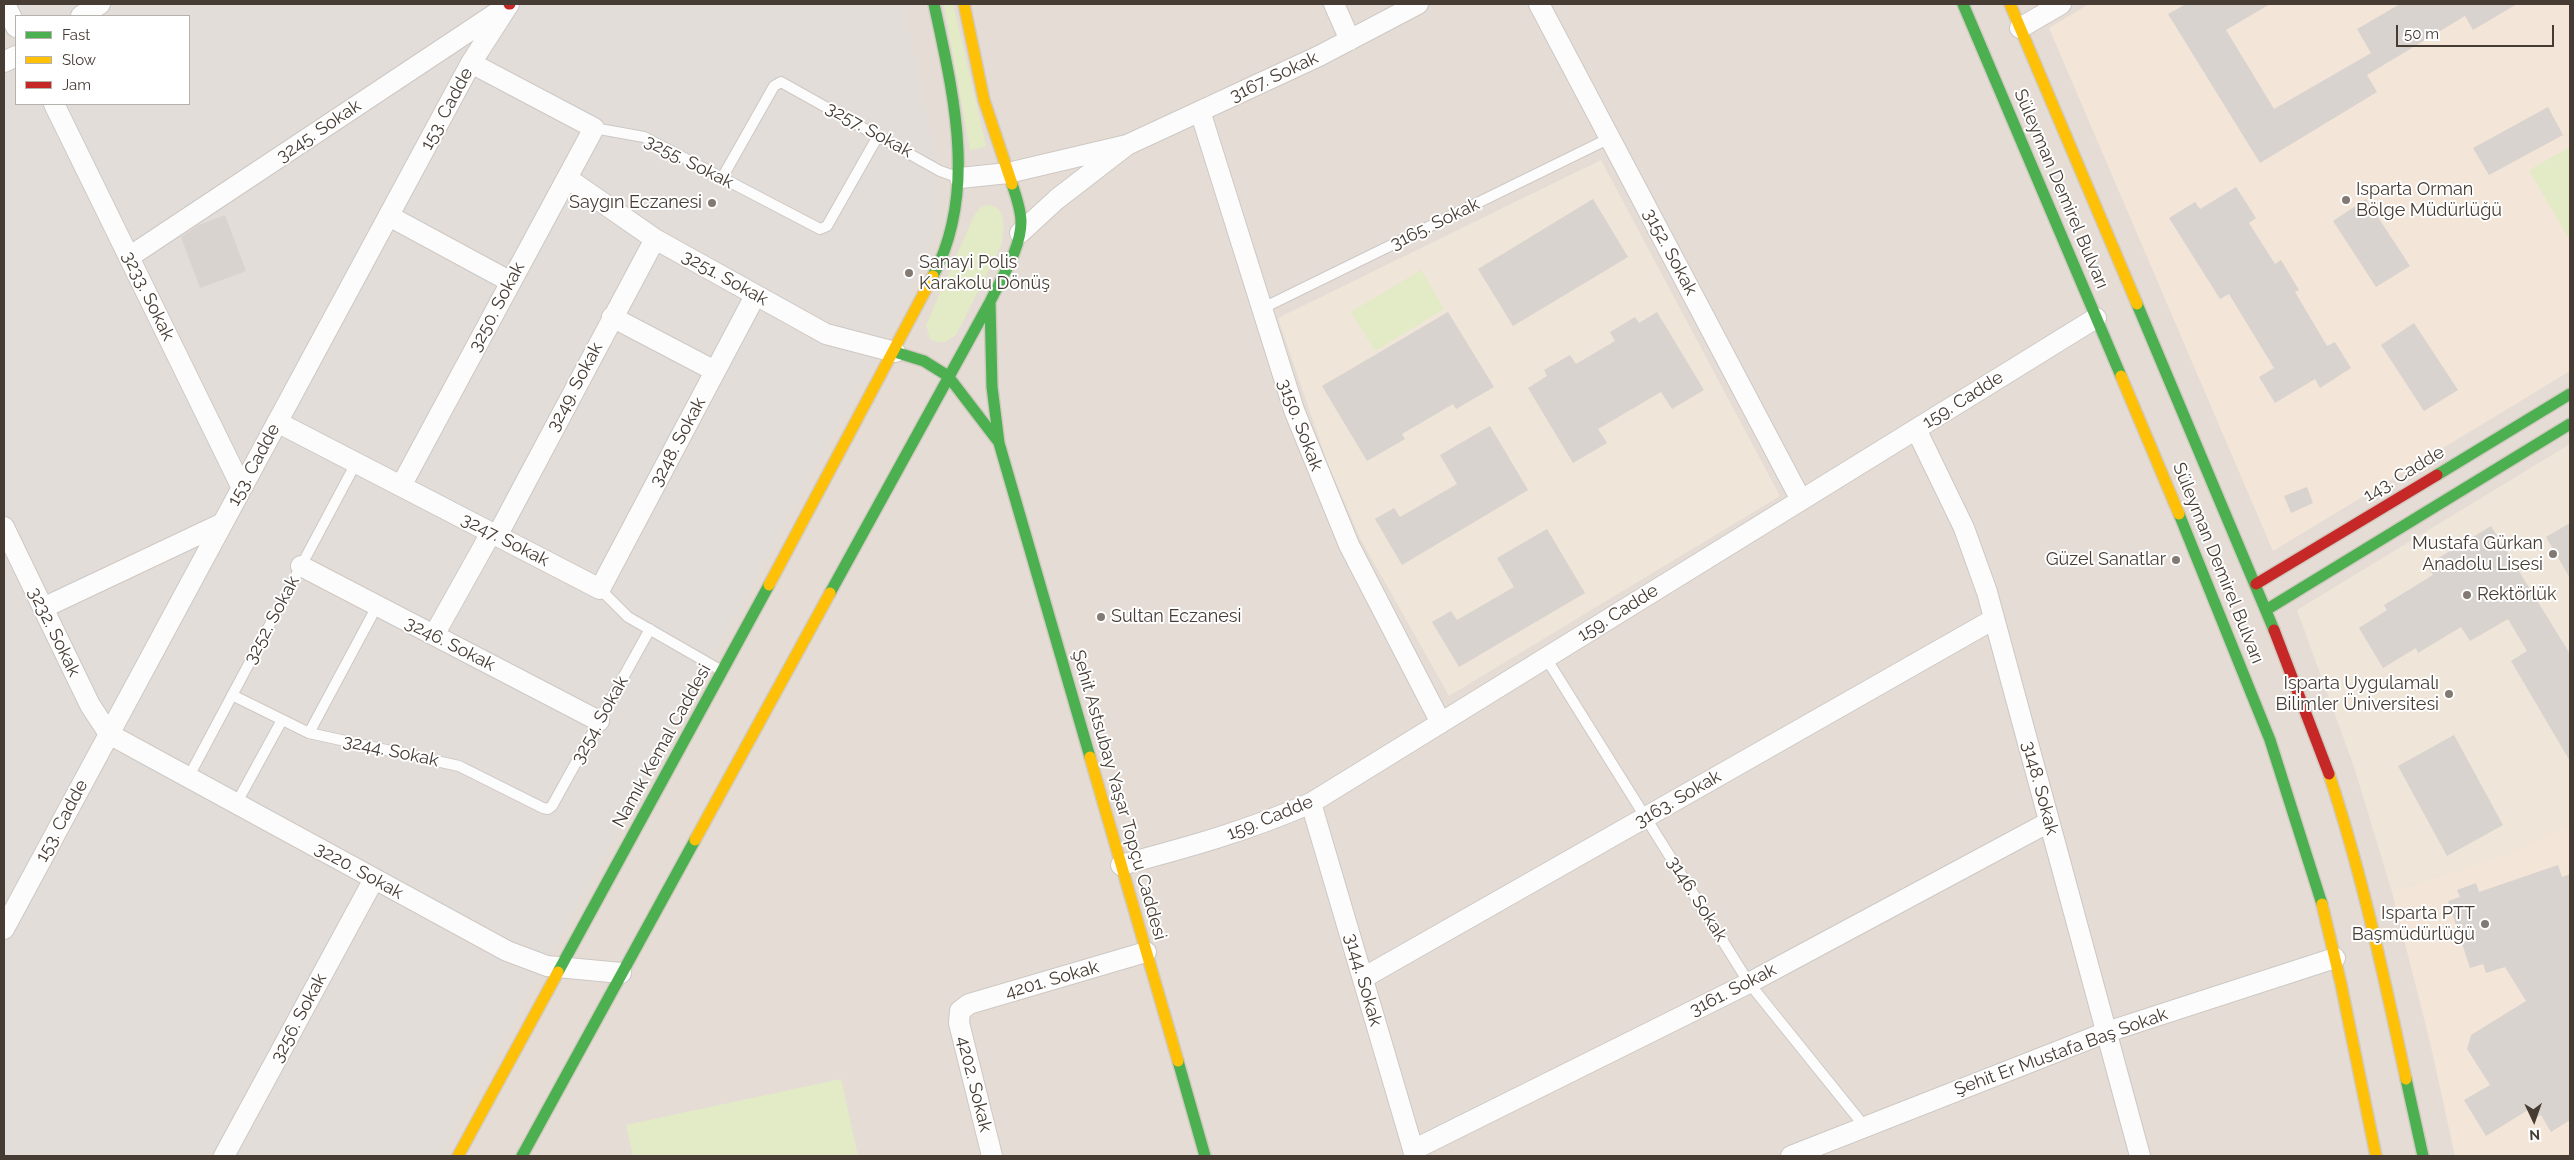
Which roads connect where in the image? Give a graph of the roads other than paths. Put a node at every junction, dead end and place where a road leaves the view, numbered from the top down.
1 (5, 4) edge
2 (100, 4) edge
3 (509, 4) edge
4 (934, 4) edge
5 (964, 4) edge
6 (1334, 4) edge
7 (1418, 4) edge
8 (1539, 4) edge
9 (1963, 4) edge
10 (2010, 4) edge
11 (2061, 4) edge
12 (83, 15) edge
13 (15, 25) edge
14 (2020, 28) junction
15 (1350, 40) junction
16 (471, 63) junction
17 (54, 105) edge
18 (1200, 112) junction
19 (594, 128) junction
20 (878, 136) junction
21 (1610, 138) junction
22 (1127, 145) junction
23 (1008, 173) junction
24 (567, 178) junction
25 (722, 178) junction
26 (960, 178) junction
27 (389, 216) junction
28 (1020, 233) junction
29 (655, 239) junction
30 (129, 258) junction
31 (511, 282) junction
32 (755, 296) junction
33 (990, 302) junction
34 (1260, 309) junction
35 (612, 317) junction
36 (2096, 318) junction
37 (895, 352) junction
38 (715, 372) junction
39 (948, 376) junction
40 (2570, 394) edge
41 (277, 422) junction
42 (2570, 424) edge
43 (1916, 429) junction
44 (999, 443) junction
45 (356, 463) junction
46 (401, 486) junction
47 (242, 488) junction
48 (1801, 500) junction
49 (223, 523) junction
50 (4, 527) edge
51 (494, 534) junction
52 (301, 566) junction
53 (2256, 584) junction
54 (600, 589) junction
55 (377, 606) junction
56 (43, 608) junction
57 (2266, 610) junction
58 (1994, 619) junction
59 (650, 630) junction
60 (434, 635) junction
61 (1546, 658) junction
62 (723, 671) junction
63 (232, 695) junction
64 (282, 720) junction
65 (599, 721) junction
66 (1441, 723) junction
67 (310, 733) junction
68 (109, 734) junction
69 (188, 778) junction
70 (1311, 803) junction
71 (236, 804) junction
72 (548, 809) joint
73 (1646, 817) junction
74 (2050, 822) junction
75 (1121, 865) junction
76 (374, 879) junction
77 (4, 929) edge
78 (1146, 952) junction
79 (2335, 958) junction
80 (561, 968) junction
81 (622, 973) junction
82 (1363, 978) junction
83 (1749, 983) junction
84 (960, 1011) joint
85 (2107, 1032) junction
86 (1865, 1127) junction
87 (1414, 1153) edge
88 (224, 1156) edge
89 (458, 1156) edge
90 (522, 1156) edge
91 (992, 1156) edge
92 (1205, 1156) edge
93 (1791, 1156) edge
94 (2140, 1156) edge
95 (2376, 1156) edge
96 (2423, 1156) edge

1 - 13 street
2 - 12 street
3 - 16 street, 153. Cadde
3 - 30 street, 3245. Sokak
4 - 26 street
5 - 23 street, Şehit Astsubay Yaşar Topçu Caddesi
6 - 15 street
7 - 15 street, 3167. Sokak
8 - 21 street, 3152. Sokak
9 - 36 street, Süleyman Demirel Bulvarı
10 - 14 street
11 - 14 street
14 - 53 street
15 - 18 street, 3167. Sokak
16 - 19 street, 3255. Sokak
16 - 27 street, 153. Cadde
17 - 30 street, 3233. Sokak
18 - 22 street, 3167. Sokak
18 - 34 street, 3150. Sokak
19 - 24 street, 3250. Sokak
19 - 25 lane, 3255. Sokak
20 - 25 lane, 3255. Sokak
20 - 25 lane, 3257. Sokak
20 - 26 lane, 3257. Sokak
21 - 34 lane, 3165. Sokak
21 - 48 street, 3152. Sokak
22 - 23 street, 3167. Sokak
22 - 28 street, 3167. Sokak
23 - 26 street, 3167. Sokak
23 - 28 street, Şehit Astsubay Yaşar Topçu Caddesi
24 - 29 street, 3251. Sokak
24 - 31 street, 3250. Sokak
26 - 37 street
27 - 31 street
27 - 41 street, 153. Cadde
28 - 33 street, Şehit Astsubay Yaşar Topçu Caddesi
29 - 32 street, 3251. Sokak
29 - 35 street, 3249. Sokak
30 - 47 street, 3233. Sokak
31 - 46 street, 3250. Sokak
32 - 37 street, 3251. Sokak
32 - 38 street, 3248. Sokak
33 - 39 street, Şehit Astsubay Yaşar Topçu Caddesi
33 - 44 street, Şehit Astsubay Yaşar Topçu Caddesi
34 - 66 street, 3150. Sokak
35 - 38 street
35 - 51 street, 3249. Sokak
36 - 43 street, 159. Cadde
36 - 79 street, Süleyman Demirel Bulvarı
37 - 39 street, Şehit Astsubay Yaşar Topçu Caddesi
37 - 62 street, Namık Kemal Caddesi
38 - 54 street, 3248. Sokak
39 - 44 street, Şehit Astsubay Yaşar Topçu Caddesi
39 - 81 street
40 - 53 street, 143. Cadde
41 - 45 street, 3247. Sokak
41 - 47 street, 153. Cadde
42 - 57 street
43 - 48 street, 159. Cadde
43 - 58 street, 3148. Sokak
44 - 75 street, Şehit Astsubay Yaşar Topçu Caddesi
45 - 46 street, 3247. Sokak
45 - 52 lane, 3252. Sokak
46 - 51 street, 3247. Sokak
47 - 49 street, 153. Cadde
48 - 61 street, 159. Cadde
49 - 56 street
49 - 68 street, 153. Cadde
50 - 56 street, 3232. Sokak
51 - 54 street, 3247. Sokak
51 - 60 street, 3249. Sokak
52 - 55 street, 3246. Sokak
52 - 63 lane, 3252. Sokak
53 - 57 street
54 - 59 lane, 3247. Sokak
55 - 60 street, 3246. Sokak
55 - 67 lane
56 - 68 street, 3232. Sokak
57 - 96 street
58 - 73 street, 3163. Sokak
58 - 74 street, 3148. Sokak
59 - 62 lane, 3247. Sokak
59 - 65 lane, 3254. Sokak
60 - 65 street, 3246. Sokak
61 - 66 street, 159. Cadde
61 - 73 lane, 3146. Sokak
62 - 80 street, Namık Kemal Caddesi
63 - 64 lane, 3244. Sokak
63 - 69 lane, 3252. Sokak
64 - 67 lane, 3244. Sokak
64 - 71 lane
65 - 72 lane, 3254. Sokak
66 - 70 street, 159. Cadde
67 - 72 lane, 3244. Sokak
68 - 69 street, 3220. Sokak
68 - 77 street, 153. Cadde
69 - 71 street, 3220. Sokak
70 - 75 street, 159. Cadde
70 - 82 street, 3144. Sokak
71 - 76 street, 3220. Sokak
73 - 82 street, 3163. Sokak
73 - 83 lane, 3146. Sokak
74 - 83 street, 3161. Sokak
74 - 85 street, 3148. Sokak
75 - 78 street, Şehit Astsubay Yaşar Topçu Caddesi
76 - 80 street, 3220. Sokak
76 - 88 street, 3256. Sokak
78 - 84 street, 4201. Sokak
78 - 92 street, Şehit Astsubay Yaşar Topçu Caddesi
79 - 85 street, Şehit Er Mustafa Baş Sokak
79 - 95 street, Süleyman Demirel Bulvarı
80 - 81 street, 3220. Sokak
80 - 89 street, Namık Kemal Caddesi
81 - 90 street
82 - 87 street, 3144. Sokak
83 - 86 lane, 3146. Sokak
83 - 87 street, 3161. Sokak
84 - 91 street, 4202. Sokak
85 - 86 street, Şehit Er Mustafa Baş Sokak
85 - 94 street, 3148. Sokak
86 - 93 street, Şehit Er Mustafa Baş Sokak

